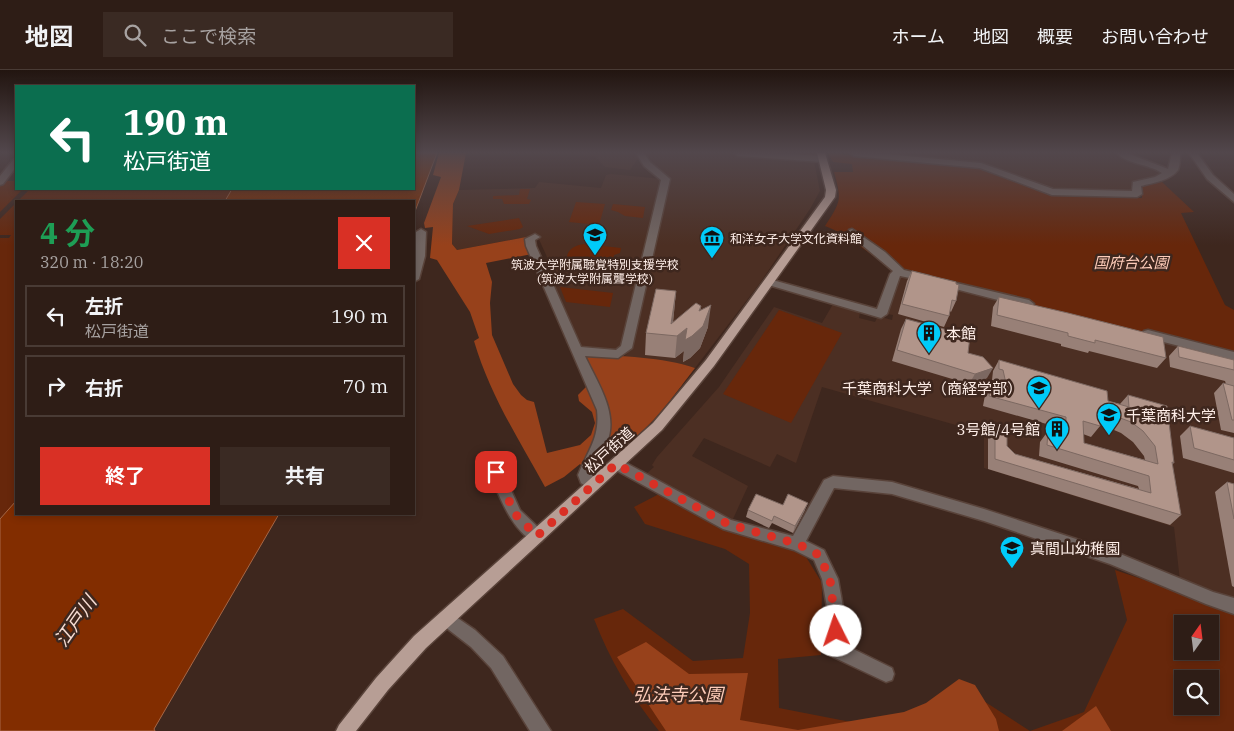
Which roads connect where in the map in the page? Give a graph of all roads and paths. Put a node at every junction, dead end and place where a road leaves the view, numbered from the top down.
1 (665, 184) edge
2 (829, 184) edge
3 (1030, 184) edge
4 (1137, 184) edge
5 (1217, 184) edge
6 (1234, 200) edge
7 (421, 232) dead end
8 (852, 232) dead end
9 (535, 237) dead end
10 (900, 272) junction
11 (415, 274) edge
12 (769, 282) junction
13 (1041, 307) edge
14 (1137, 332) edge
15 (576, 351) junction
16 (1234, 356) edge
17 (616, 464) junction
18 (496, 472) dead end
19 (593, 485) junction
20 (537, 536) junction
21 (798, 544) junction
22 (1234, 606) edge
23 (446, 618) junction
24 (886, 674) dead end
25 (362, 708) junction
26 (345, 731) edge
27 (353, 731) edge
28 (542, 731) edge

1 - 15 street
2 - 12 main road, 松戸街道
3 - 4 street
5 - 6 street
7 - 11 street
8 - 10 street
9 - 15 street
10 - 12 street
10 - 13 street
12 - 17 main road, 松戸街道
14 - 16 street
15 - 19 street
17 - 19 main road, 松戸街道
17 - 21 street
18 - 20 street
19 - 20 main road, 松戸街道
20 - 23 main road, 松戸街道
21 - 22 street
21 - 24 street
23 - 25 main road, 松戸街道
23 - 28 street
25 - 26 main road, 松戸街道
25 - 27 street

